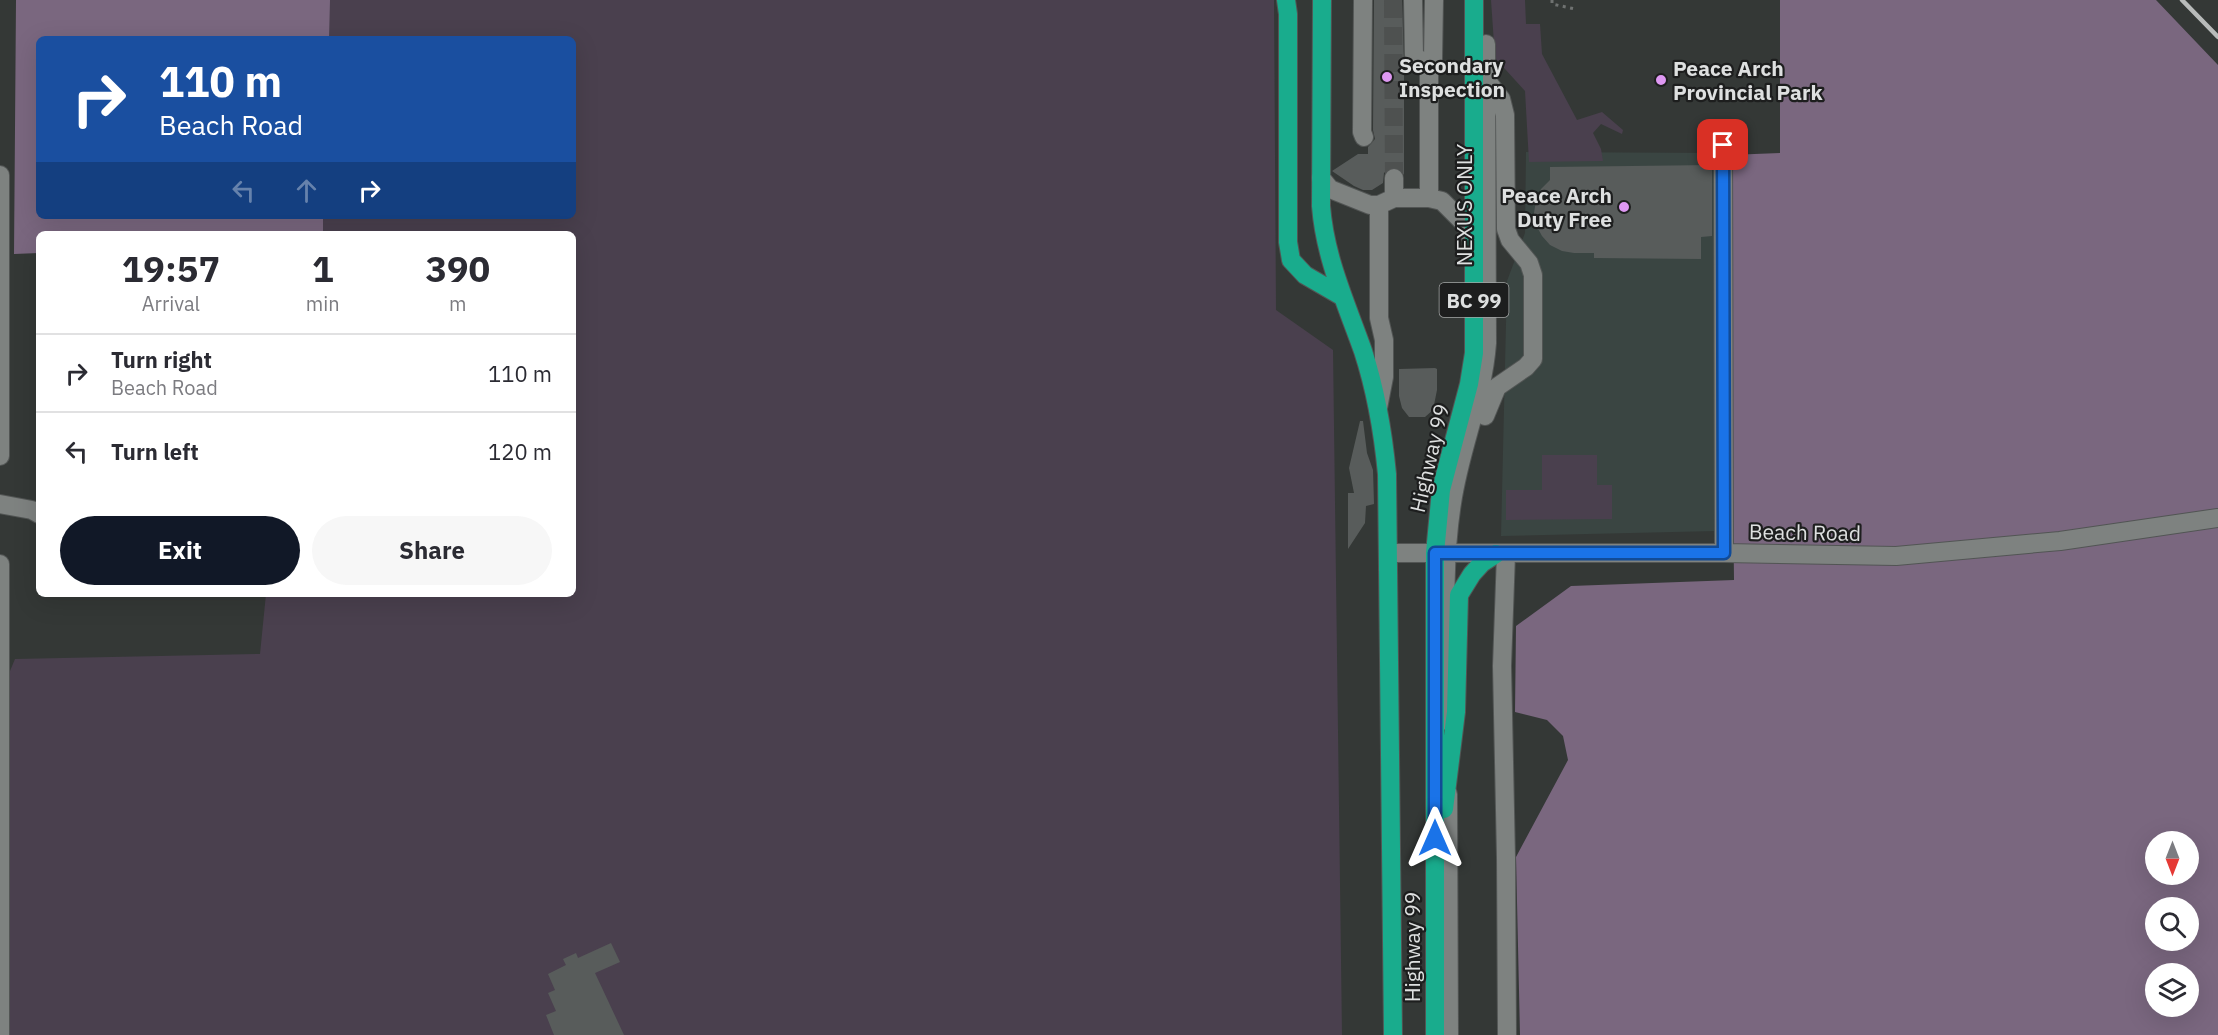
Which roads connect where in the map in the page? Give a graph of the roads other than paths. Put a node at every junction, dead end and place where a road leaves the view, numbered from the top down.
1 (1286, 0) edge
2 (1322, 0) edge
3 (1363, 0) edge
4 (1413, 0) edge
5 (1434, 0) edge
6 (1474, 0) edge
7 (1486, 0) edge
8 (1483, 61) junction
9 (1429, 68) junction
10 (1723, 132) dead end
11 (1364, 137) dead end
12 (0, 175) edge
13 (1321, 178) junction
14 (1394, 178) tunnel mouth
15 (1429, 198) junction
16 (1386, 201) junction
17 (1474, 247) junction
18 (1536, 291) dead end
19 (1343, 297) junction
20 (1378, 408) junction
21 (0, 415) edge
22 (0, 456) edge
23 (1452, 502) junction
24 (0, 504) edge
25 (36, 512) edge
26 (2218, 518) edge
27 (1436, 530) junction
28 (1389, 553) junction
29 (1441, 553) junction
30 (1724, 553) junction
31 (1501, 554) junction
32 (0, 564) edge
33 (1448, 782) junction
34 (0, 853) edge
35 (1435, 885) junction
36 (0, 1035) edge
37 (1393, 1035) edge
38 (1435, 1035) edge
39 (1449, 1035) edge
40 (1507, 1035) edge

1 - 19 highway
2 - 13 highway, Highway 99
3 - 11 street
4 - 9 street
5 - 9 street
6 - 8 highway, Highway 99 / BC 99
7 - 8 highway, BC 99
8 - 17 highway, Highway 99 / BC 99
8 - 18 street
8 - 23 street, NEXUS ONLY
8 - 23 street
9 - 15 street
10 - 30 street
12 - 21 street
13 - 16 street
13 - 19 highway, Highway 99
14 - 16 street
15 - 16 street
15 - 17 street
16 - 20 street
17 - 27 highway, Highway 99 / BC 99
19 - 20 highway, Highway 99
20 - 28 highway, Highway 99
21 - 22 street
23 - 27 street
23 - 29 street, NEXUS ONLY
24 - 25 street
26 - 30 street, Beach Road
27 - 29 highway, Highway 99 / BC 99
28 - 29 street, Beach Road
28 - 37 highway, Highway 99
29 - 31 street, Beach Road
29 - 33 street, NEXUS ONLY
29 - 35 highway, Highway 99 / BC 99
30 - 31 street, Beach Road
31 - 33 highway
31 - 40 street
32 - 34 street
33 - 35 highway
33 - 39 street, NEXUS ONLY
34 - 36 street
35 - 38 highway, Highway 99 / BC 99

